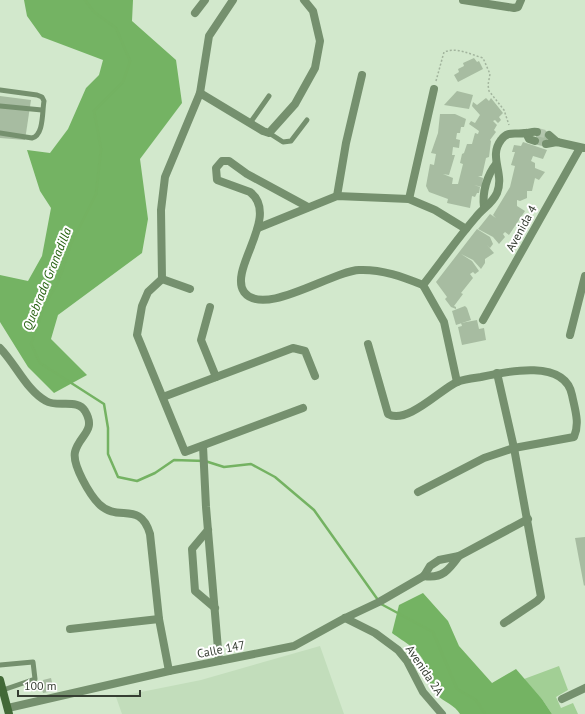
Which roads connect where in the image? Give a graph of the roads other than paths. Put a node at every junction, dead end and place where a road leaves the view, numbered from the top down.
1 (205, 0) edge
2 (233, 0) edge
3 (304, 0) edge
4 (463, 0) edge
5 (521, 0) edge
6 (195, 13) dead end
7 (362, 75) dead end
8 (434, 89) road end
9 (0, 90) edge
10 (200, 93) junction
11 (269, 96) dead end
12 (0, 106) edge
13 (42, 110) junction
14 (307, 120) dead end
15 (250, 123) junction
16 (537, 132) tunnel mouth
17 (0, 133) edge
18 (269, 133) junction
19 (526, 134) junction
20 (549, 135) tunnel mouth
21 (535, 141) tunnel mouth
22 (557, 142) junction
23 (546, 144) tunnel mouth
24 (583, 148) edge
25 (496, 164) junction
26 (337, 196) junction
27 (409, 199) junction
28 (308, 207) junction
29 (484, 207) junction
30 (258, 228) junction
31 (466, 229) junction
32 (585, 276) edge
33 (162, 280) junction
34 (424, 285) junction
35 (190, 288) dead end
36 (210, 307) dead end
37 (483, 320) dead end
38 (570, 335) dead end
39 (368, 344) dead end
40 (0, 348) edge
41 (497, 373) junction
42 (315, 376) dead end
43 (216, 377) junction
44 (457, 382) junction
45 (164, 397) junction
46 (303, 408) dead end
47 (203, 446) junction
48 (514, 448) junction
49 (418, 492) dead end
50 (528, 518) junction
51 (208, 530) junction
52 (458, 556) junction
53 (424, 576) junction
54 (215, 608) junction
55 (345, 618) junction
56 (159, 619) junction
57 (504, 623) dead end
58 (70, 629) dead end
59 (219, 661) junction
60 (0, 665) edge
61 (169, 671) junction
62 (0, 680) edge
63 (585, 688) edge
64 (3, 690) junction
65 (562, 698) dead end
66 (9, 711) edge
67 (442, 714) edge

1 - 6 street
2 - 10 street
3 - 18 street
4 - 5 street
7 - 26 street
8 - 27 street
9 - 13 lane
10 - 15 street
10 - 33 street
11 - 15 lane
12 - 13 lane
13 - 17 lane
14 - 18 lane
15 - 18 street
16 - 19 street
19 - 21 street
19 - 25 street
20 - 22 street
22 - 23 street
22 - 24 street
24 - 37 street, Avenida 4
25 - 29 street
25 - 29 street
26 - 27 street
26 - 28 street
27 - 31 street
28 - 30 street
28 - 30 street
29 - 31 street
30 - 34 street
31 - 34 street
32 - 38 street
33 - 35 street
33 - 45 street
34 - 44 street
36 - 43 street
39 - 44 street
40 - 56 street
41 - 44 street
41 - 48 street
41 - 48 street
42 - 43 street
43 - 45 street
45 - 47 street
46 - 47 street
47 - 51 street
48 - 49 street
48 - 50 street
50 - 52 street
50 - 57 street
51 - 54 street
51 - 54 street
52 - 53 street
52 - 53 street
53 - 55 street, Calle 147
54 - 59 street
55 - 59 street, Calle 147
55 - 67 street, Avenida 2A
56 - 58 street
56 - 61 street
59 - 61 street, Calle 147
60 - 64 lane
61 - 66 street, Calle 147
62 - 64 main road
63 - 65 street
64 - 66 main road

